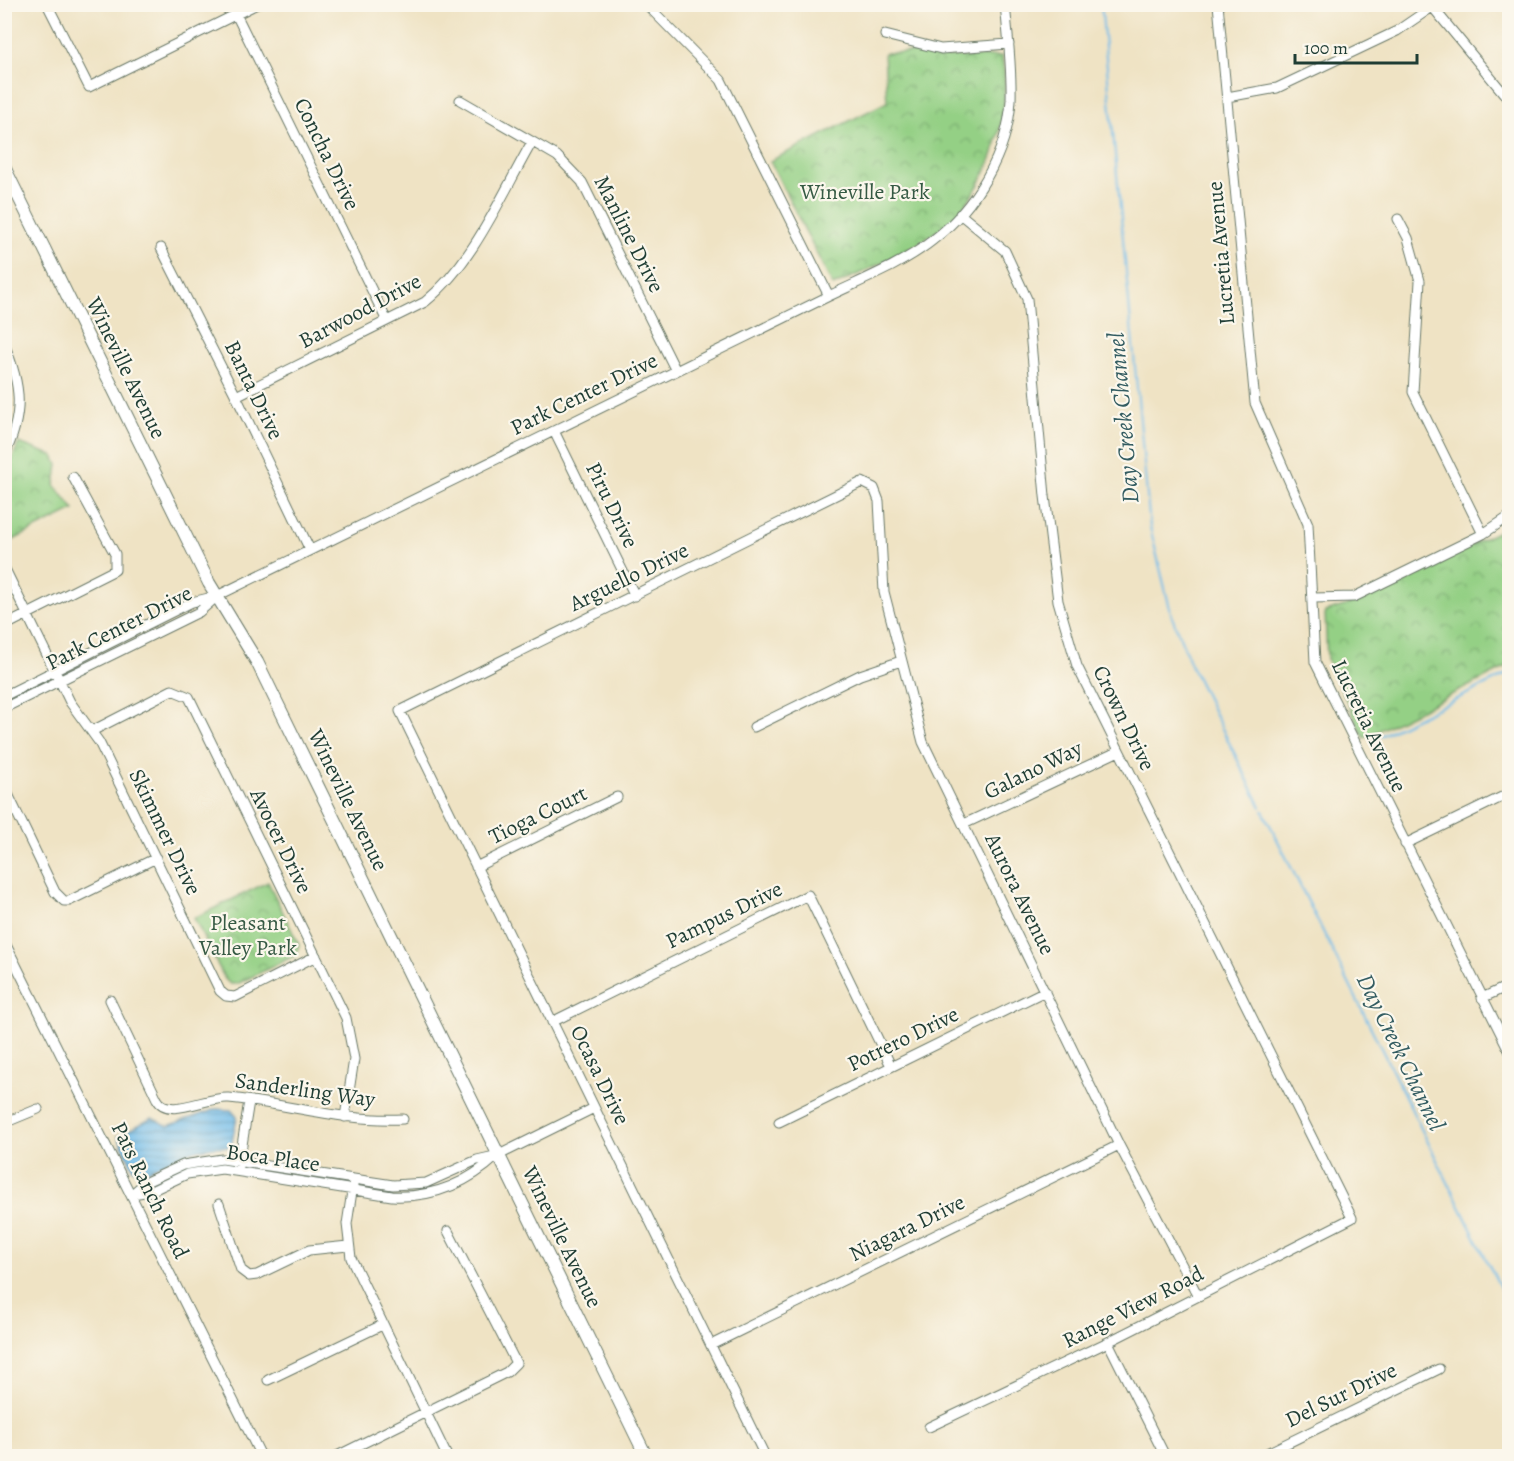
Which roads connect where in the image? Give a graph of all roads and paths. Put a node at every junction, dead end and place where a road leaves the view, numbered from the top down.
1 (47, 4) edge
2 (231, 4) edge
3 (257, 4) edge
4 (646, 4) edge
5 (1005, 4) edge
6 (1218, 4) edge
7 (1431, 6) edge
8 (236, 15) junction
9 (885, 35) dead end
10 (1009, 44) junction
11 (1227, 97) junction
12 (460, 100) dead end
13 (1509, 101) edge
14 (532, 142) junction
15 (4, 167) edge
16 (960, 214) junction
17 (1398, 219) dead end
18 (161, 248) dead end
19 (829, 296) junction
20 (387, 321) junction
21 (4, 345) edge
22 (676, 371) junction
23 (237, 396) junction
24 (554, 431) junction
25 (4, 456) edge
26 (73, 477) dead end
27 (874, 488) joint
28 (1509, 516) edge
29 (1483, 534) junction
30 (310, 550) junction
31 (4, 567) edge
32 (217, 596) junction
33 (635, 596) junction
34 (1314, 598) junction
35 (28, 614) junction
36 (4, 626) edge
37 (901, 661) junction
38 (58, 676) junction
39 (4, 696) edge
40 (4, 708) edge
41 (400, 711) joint
42 (754, 727) dead end
43 (92, 731) junction
44 (1119, 751) junction
45 (4, 786) edge
46 (1509, 793) edge
47 (617, 797) dead end
48 (964, 825) junction
49 (1405, 844) junction
50 (156, 858) junction
51 (476, 867) junction
52 (4, 941) edge
53 (316, 956) junction
54 (1509, 984) edge
55 (1045, 991) junction
56 (1482, 998) junction
57 (110, 1000) dead end
58 (552, 1022) junction
59 (1509, 1052) edge
60 (891, 1066) junction
61 (249, 1101) junction
62 (594, 1108) junction
63 (38, 1109) dead end
64 (345, 1117) junction
65 (404, 1119) dead end
66 (778, 1122) dead end
67 (4, 1123) edge
68 (1119, 1145) junction
69 (499, 1155) junction
70 (239, 1165) junction
71 (353, 1184) junction
72 (131, 1195) junction
73 (219, 1204) dead end
74 (1352, 1218) joint
75 (448, 1231) dead end
76 (348, 1245) junction
77 (1197, 1296) junction
78 (382, 1325) junction
79 (1108, 1342) junction
80 (711, 1345) junction
81 (1439, 1369) dead end
82 (268, 1380) dead end
83 (425, 1413) junction
84 (929, 1427) dead end
85 (261, 1456) edge
86 (337, 1456) edge
87 (447, 1456) edge
88 (646, 1456) edge
89 (765, 1456) edge
90 (1165, 1456) edge
91 (1261, 1456) edge

1 - 8 street
2 - 8 street, Concha Drive
3 - 8 street
4 - 19 street
5 - 10 street, Park Center Drive
6 - 11 street, Lucretia Avenue
7 - 11 street
7 - 13 street
8 - 20 street, Concha Drive
9 - 10 street
10 - 16 street, Park Center Drive
11 - 34 street, Lucretia Avenue
12 - 14 street, Manline Drive
14 - 20 street, Barwood Drive
14 - 22 street, Manline Drive
15 - 32 main road, Wineville Avenue
16 - 19 street, Park Center Drive
16 - 44 street, Crown Drive
17 - 29 street
18 - 23 street, Banta Drive
19 - 22 street, Park Center Drive
20 - 23 street, Barwood Drive
21 - 25 street
22 - 24 street, Park Center Drive
23 - 30 street, Banta Drive
24 - 30 street, Park Center Drive
24 - 33 street, Piru Drive
26 - 35 street
27 - 33 street, Arguello Drive
27 - 37 street, Aurora Avenue
28 - 29 street
29 - 34 street
30 - 32 street, Park Center Drive
31 - 35 street, Skimmer Drive
32 - 38 street, Park Center Drive
32 - 69 main road, Wineville Avenue
33 - 41 street, Arguello Drive
34 - 49 street, Lucretia Avenue
35 - 36 street
35 - 38 street, Skimmer Drive
37 - 42 street
37 - 48 street, Aurora Avenue
38 - 39 street, Park Center Drive
38 - 40 street, Park Center Drive
38 - 43 street, Skimmer Drive
41 - 51 street, Ocasa Drive
43 - 50 street, Skimmer Drive
43 - 53 street, Avocer Drive
44 - 48 street, Galano Way
44 - 74 street, Crown Drive
45 - 50 street
46 - 49 street
47 - 51 street, Tioga Court
48 - 55 street, Aurora Avenue
49 - 56 street, Lucretia Avenue
50 - 53 street, Skimmer Drive
51 - 58 street, Ocasa Drive
52 - 72 street, Pats Ranch Road
53 - 64 street, Avocer Drive
54 - 56 street
55 - 60 street, Potrero Drive
55 - 68 street, Aurora Avenue
56 - 59 street, Lucretia Avenue
57 - 61 street, Sanderling Way
58 - 60 street, Pampus Drive
58 - 62 street, Ocasa Drive
60 - 66 street, Potrero Drive
61 - 64 street, Sanderling Way
61 - 70 street
62 - 69 street, Boca Place
62 - 80 street, Ocasa Drive
63 - 67 street
64 - 65 street, Sanderling Way
68 - 77 street, Aurora Avenue
68 - 80 street, Niagara Drive
69 - 71 street, Boca Place
69 - 88 main road, Wineville Avenue
70 - 71 street, Boca Place
70 - 72 street, Boca Place
71 - 76 street
72 - 85 street, Pats Ranch Road
73 - 76 street
74 - 77 street, Range View Road
75 - 83 street
76 - 78 street
77 - 79 street, Range View Road
78 - 82 street
78 - 83 street
79 - 84 street, Range View Road
79 - 90 street
80 - 89 street, Ocasa Drive
81 - 91 street, Del Sur Drive
83 - 86 street
83 - 87 street

